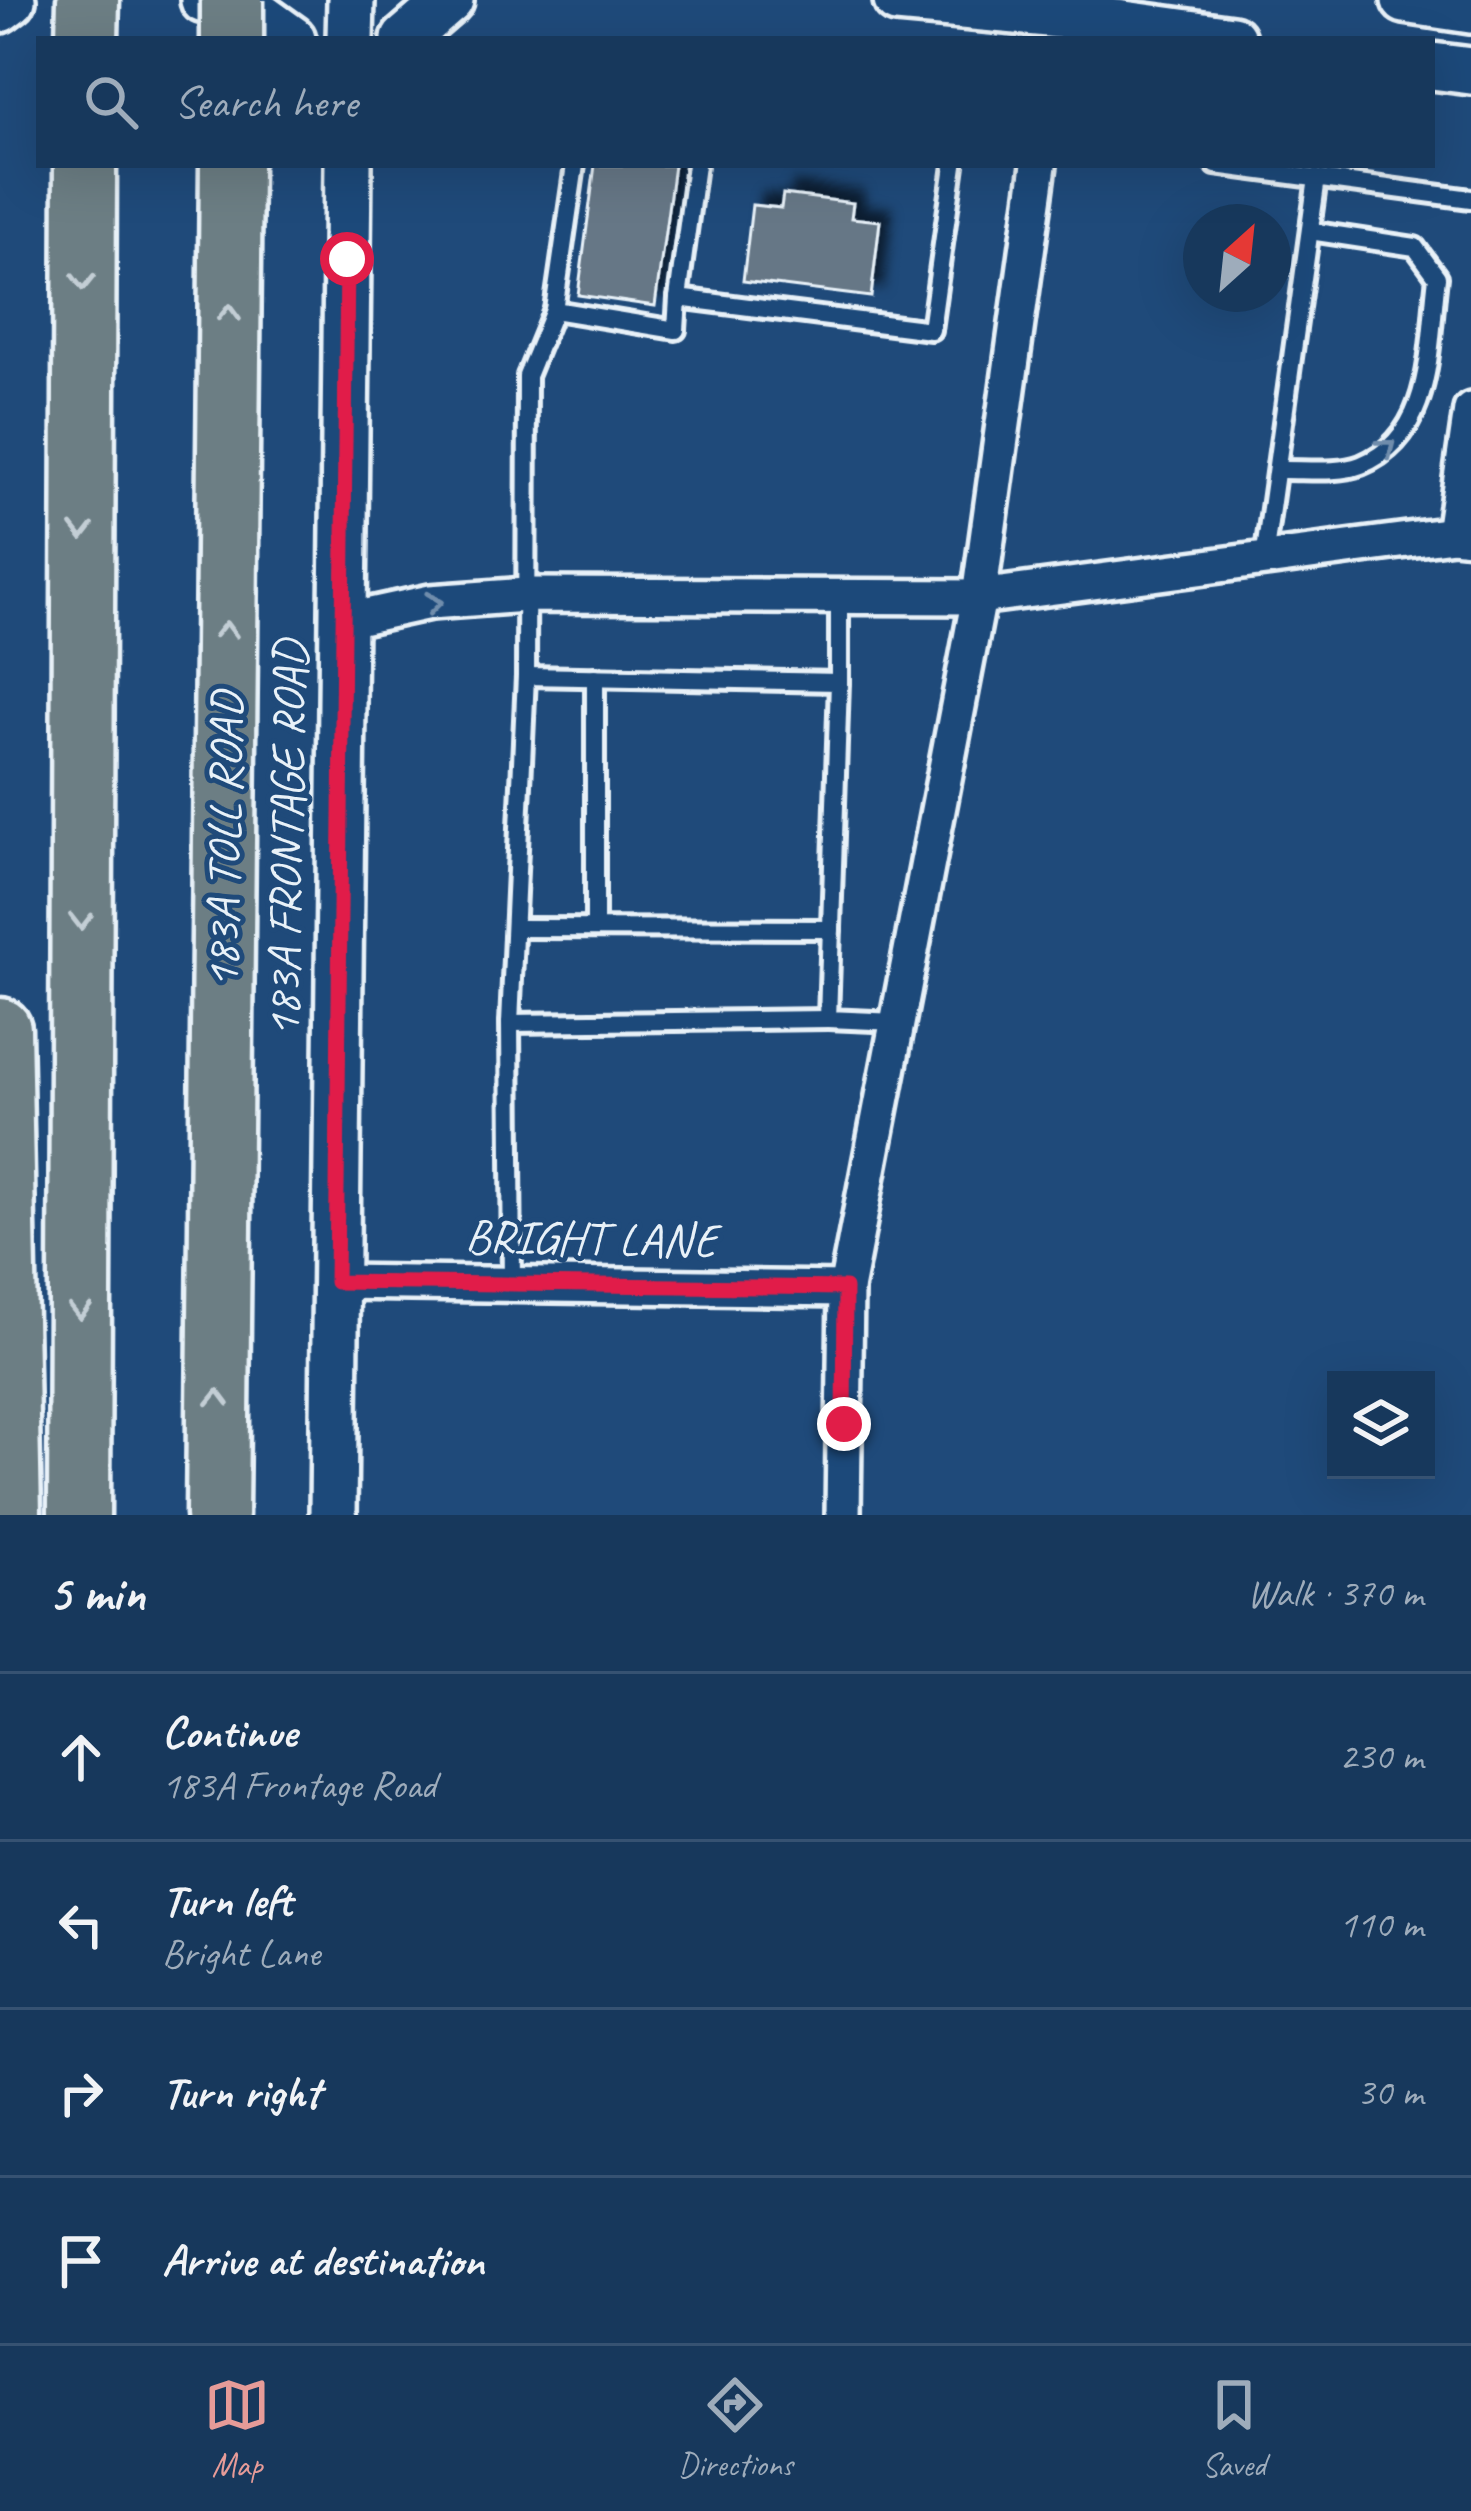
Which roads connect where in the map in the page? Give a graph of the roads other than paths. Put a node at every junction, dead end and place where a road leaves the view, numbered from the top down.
1 (12, 0) edge
2 (88, 0) edge
3 (204, 0) edge
4 (232, 0) edge
5 (351, 0) edge
6 (450, 0) edge
7 (897, 0) edge
8 (1405, 0) edge
9 (0, 9) edge
10 (1471, 10) edge
11 (1058, 27) edge
12 (87, 36) edge
13 (232, 36) edge
14 (288, 36) edge
15 (350, 36) edge
16 (408, 36) edge
17 (1188, 36) edge
18 (1435, 66) edge
19 (1471, 71) edge
20 (85, 168) edge
21 (230, 168) edge
22 (348, 168) edge
23 (575, 168) edge
24 (697, 168) edge
25 (954, 168) edge
26 (1040, 168) edge
27 (1239, 168) edge
28 (1317, 178) junction
29 (1471, 199) edge
30 (1310, 231) junction
31 (678, 298) junction
32 (554, 310) junction
33 (1471, 410) edge
34 (1276, 470) junction
35 (1462, 535) edge
36 (1264, 559) junction
37 (526, 596) junction
38 (839, 596) junction
39 (979, 597) junction
40 (343, 621) junction
41 (526, 676) junction
42 (595, 677) junction
43 (839, 682) junction
44 (515, 928) junction
45 (595, 928) junction
46 (831, 929) junction
47 (828, 1019) junction
48 (897, 1022) junction
49 (510, 1023) junction
50 (0, 1029) edge
51 (336, 1282) junction
52 (512, 1285) junction
53 (845, 1288) junction
54 (10, 1515) edge
55 (79, 1515) edge
56 (217, 1515) edge
57 (333, 1515) edge
58 (842, 1515) edge

1 - 9 main road
2 - 12 highway
3 - 14 main road
4 - 13 highway, bridge
5 - 15 main road
6 - 16 main road
7 - 11 main road
8 - 10 main road
11 - 17 main road
18 - 19 main road
20 -> 55 highway
56 -> 21 highway, 183A TOLL ROAD
22 - 40 main road, 183A FRONTAGE ROAD
23 - 32 lane
24 - 31 lane
25 - 31 lane
26 - 39 street
27 - 28 lane
28 - 29 lane
28 - 30 lane
30 - 34 lane
34 -> 30 lane
31 - 32 lane
32 - 37 lane
33 - 35 street
34 - 36 lane
35 - 36 street
36 - 39 street
37 - 38 street
40 -> 37 street
37 - 41 lane
38 - 39 street
38 - 43 lane
39 - 48 street
40 - 51 main road, 183A FRONTAGE ROAD
41 - 42 lane
41 - 44 lane
42 - 43 lane
42 - 45 lane
43 - 46 lane
44 - 45 lane
44 - 49 lane
45 - 46 lane
46 - 47 lane
47 - 48 lane
47 - 49 lane
48 - 53 street
49 - 52 lane
50 - 54 highway
51 - 52 street, BRIGHT LANE
51 - 57 main road, 183A FRONTAGE ROAD
52 - 53 street, BRIGHT LANE
53 - 58 street

